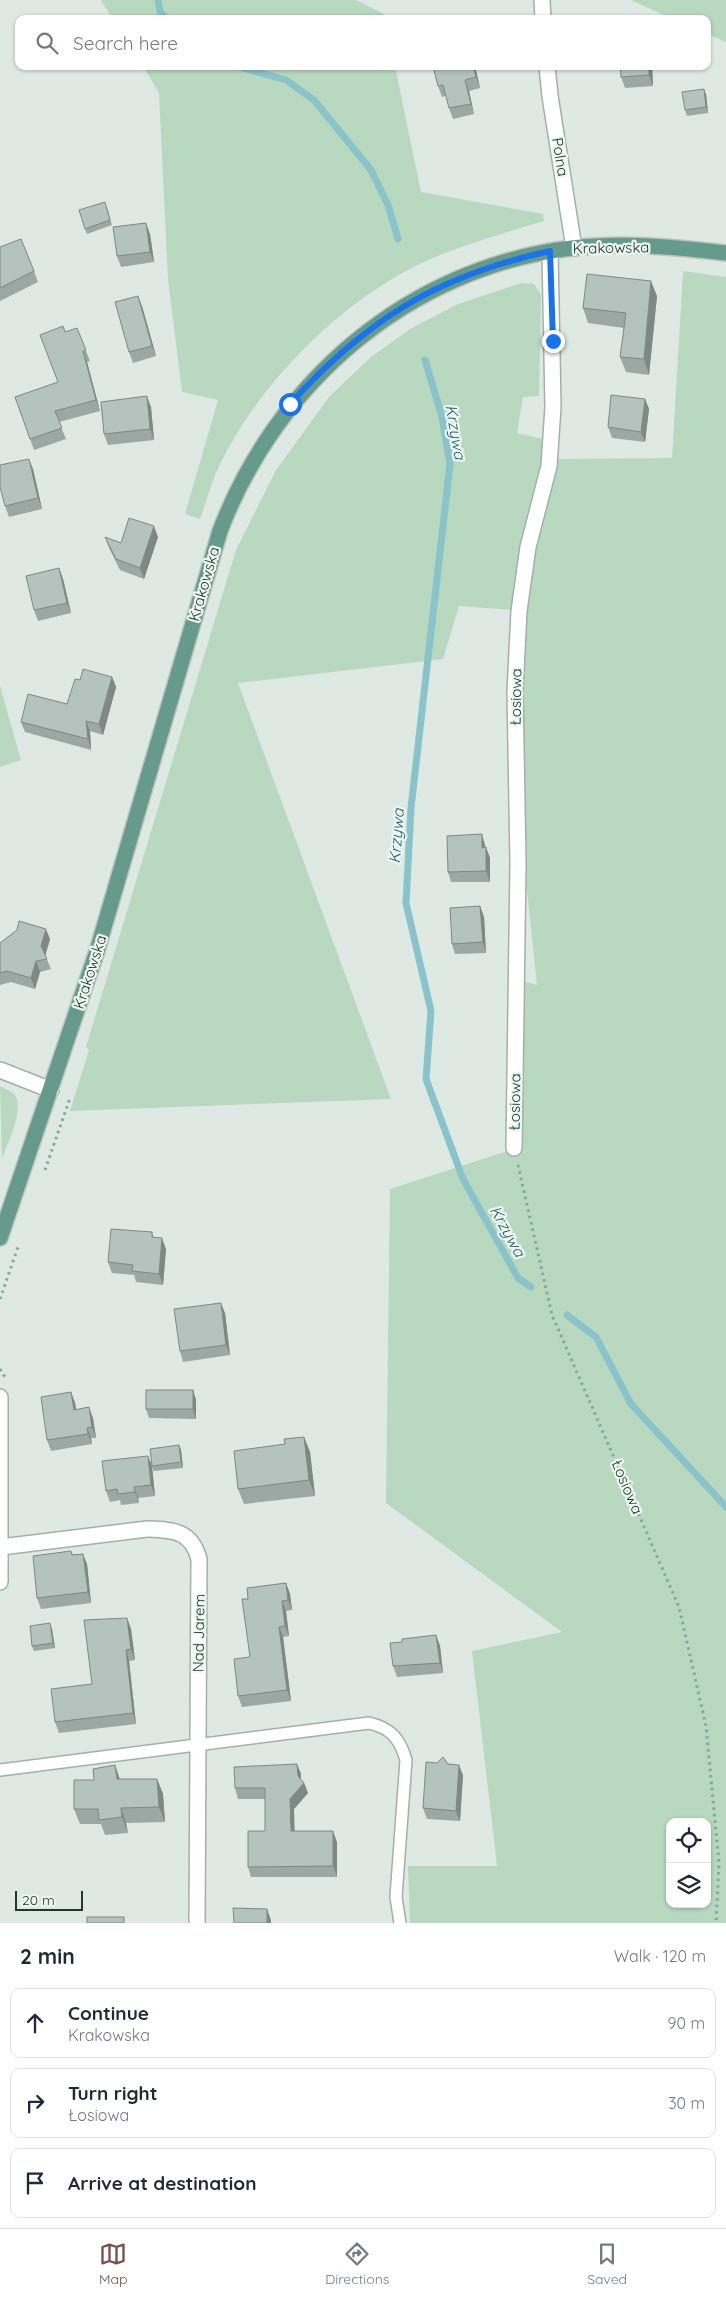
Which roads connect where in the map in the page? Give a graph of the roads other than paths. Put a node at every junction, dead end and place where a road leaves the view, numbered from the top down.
1 (542, 0) edge
2 (543, 15) edge
3 (547, 70) edge
4 (574, 248) junction
5 (550, 251) junction
6 (726, 254) edge
7 (0, 1070) edge
8 (51, 1090) junction
9 (514, 1148) road end
10 (0, 1238) edge
11 (0, 1397) edge
12 (0, 1547) edge
13 (0, 1582) edge
14 (198, 1746) junction
15 (0, 1770) edge
16 (197, 1923) edge
17 (400, 1923) edge

1 - 2 street
3 - 4 street, Polna
4 - 5 main road, Krakowska
4 - 6 main road, Krakowska
5 - 8 main road, Krakowska
5 - 9 street, Łosiowa
7 - 8 street
8 - 10 main road, Krakowska
11 - 12 street
12 - 13 street
12 - 14 street, Nad Jarem
14 - 15 lane
14 - 16 street, Nad Jarem
14 - 17 lane

